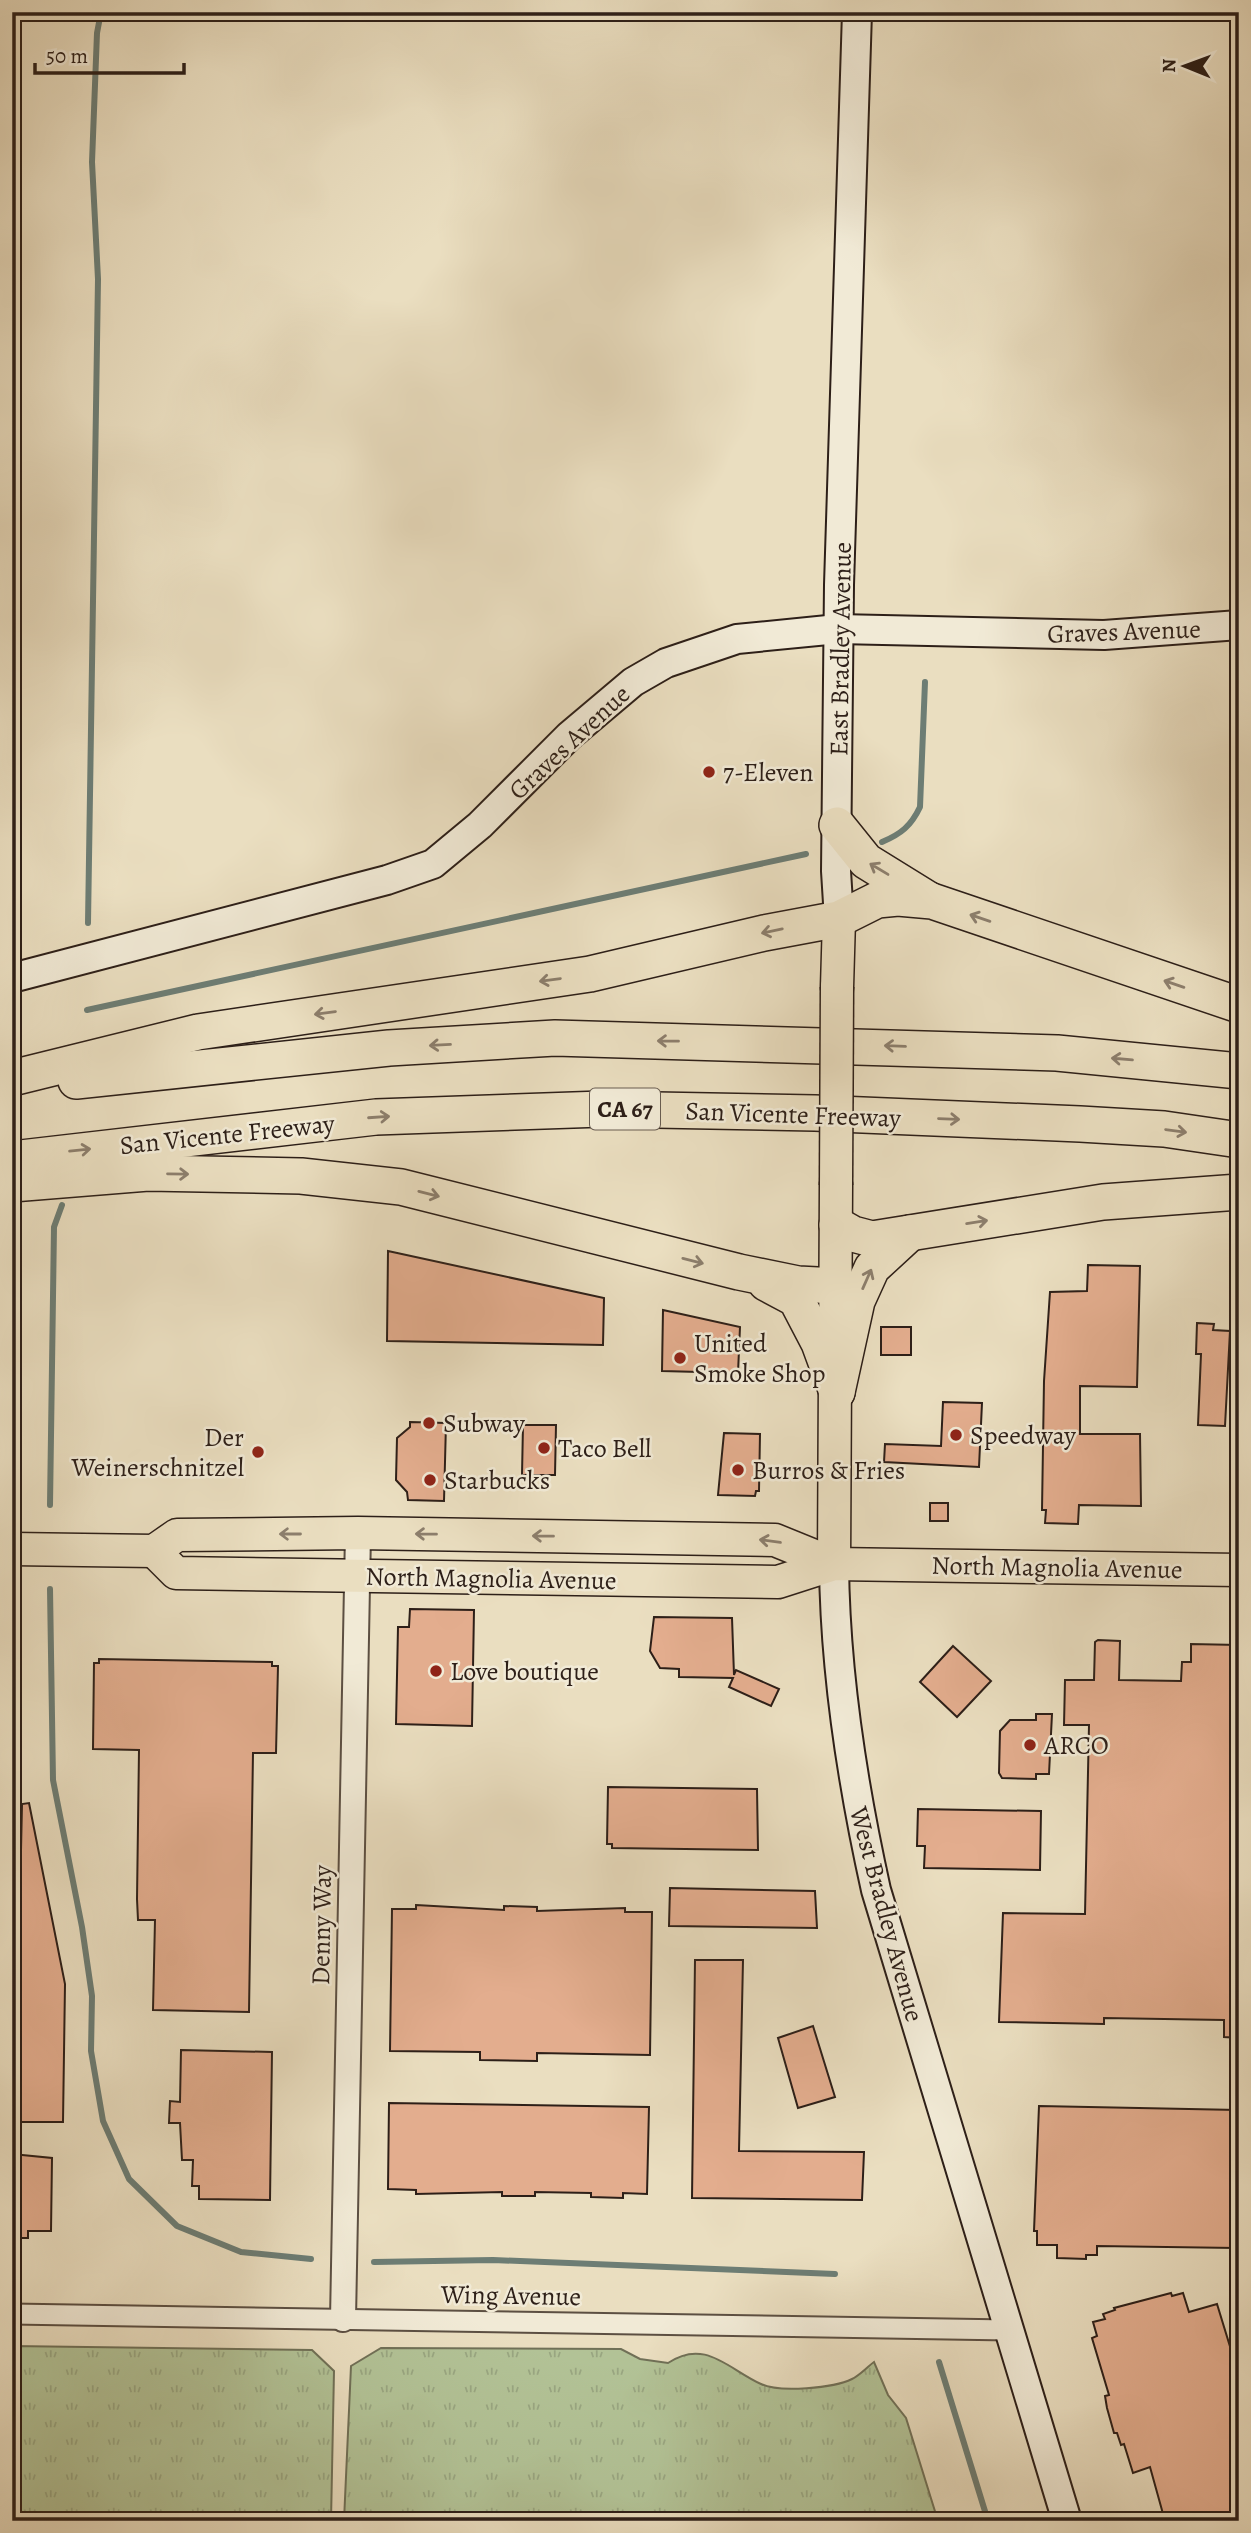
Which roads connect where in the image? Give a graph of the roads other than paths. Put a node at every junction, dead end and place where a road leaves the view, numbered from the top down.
1 (857, 12) edge
2 (1239, 625) edge
3 (838, 629) junction
4 (837, 825) junction
5 (932, 901) junction
6 (839, 919) junction
7 (12, 978) edge
8 (1239, 1006) edge
9 (1239, 1071) edge
10 (12, 1078) edge
11 (12, 1088) edge
12 (1239, 1140) edge
13 (12, 1159) edge
14 (12, 1184) edge
15 (1239, 1192) edge
16 (837, 1225) junction
17 (910, 1233) junction
18 (739, 1272) junction
19 (837, 1286) junction
20 (837, 1392) junction
21 (358, 1533) junction
22 (12, 1549) edge
23 (154, 1551) junction
24 (834, 1564) junction
25 (1239, 1570) edge
26 (357, 1576) junction
27 (12, 2314) edge
28 (344, 2319) junction
29 (1009, 2330) junction
30 (1067, 2521) edge

1 - 3 main road, East Bradley Avenue
2 - 3 main road, Graves Avenue
3 - 4 main road, East Bradley Avenue
3 - 7 main road, Graves Avenue
5 -> 4 highway
4 - 6 main road, East Bradley Avenue
5 - 6 highway
8 -> 5 highway
6 -> 10 highway
6 - 16 main road, East Bradley Avenue, bridge
9 -> 11 highway
13 -> 12 highway, San Vicente Freeway / CA 67
14 -> 18 highway
17 -> 15 highway
16 - 17 highway
16 - 19 main road, East Bradley Avenue
20 -> 17 highway
18 - 19 highway
18 - 20 highway
19 - 20 main road, West Bradley Avenue
20 - 24 main road, West Bradley Avenue
21 -> 23 main road, North Magnolia Avenue
24 -> 21 main road, North Magnolia Avenue
21 - 26 street, Denny Way
22 - 23 main road, North Magnolia Avenue
23 - 26 main road, North Magnolia Avenue
24 - 25 main road, North Magnolia Avenue
24 - 26 main road, North Magnolia Avenue
24 - 29 main road, West Bradley Avenue
26 - 28 street, Denny Way
27 - 28 street, Wing Avenue
28 - 29 street, Wing Avenue
29 - 30 main road, West Bradley Avenue

